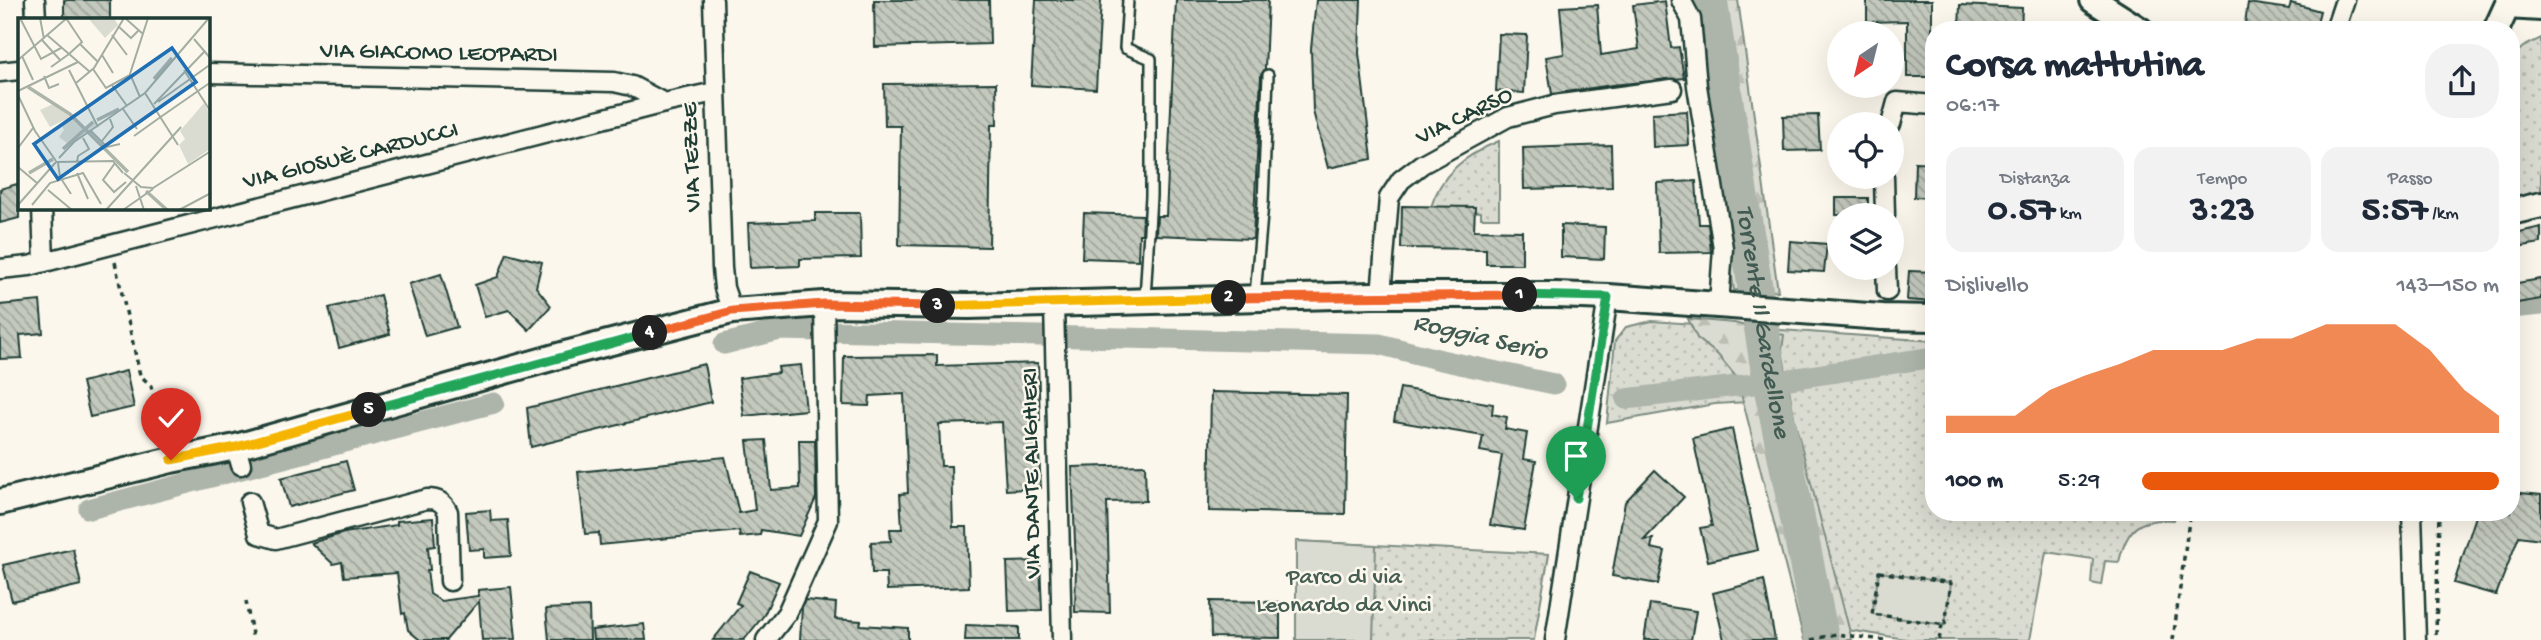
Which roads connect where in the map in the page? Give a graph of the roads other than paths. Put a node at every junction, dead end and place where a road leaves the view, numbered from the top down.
1 (35, 0) edge
2 (713, 0) edge
3 (1128, 0) edge
4 (1681, 0) edge
5 (2093, 0) edge
6 (2345, 0) edge
7 (2502, 2) edge
8 (2541, 8) edge
9 (36, 18) edge
10 (2126, 21) edge
11 (2338, 21) edge
12 (2498, 21) edge
13 (18, 71) edge
14 (0, 72) edge
15 (210, 73) edge
16 (1268, 75) dead end
17 (1672, 89) dead end
18 (715, 92) junction
19 (664, 103) junction
20 (1925, 104) edge
21 (1894, 112) edge
22 (2541, 205) edge
23 (42, 210) edge
24 (2520, 210) edge
25 (44, 262) junction
26 (0, 269) edge
27 (1886, 280) edge
28 (1886, 291) dead end
29 (1381, 295) junction
30 (1608, 297) junction
31 (1255, 298) junction
32 (1145, 300) junction
33 (1054, 304) junction
34 (1729, 306) junction
35 (732, 311) junction
36 (824, 316) junction
37 (1925, 318) edge
38 (0, 502) edge
39 (250, 502) dead end
40 (2412, 521) edge
41 (450, 581) dead end
42 (766, 640) edge
43 (1062, 640) edge
44 (1555, 640) edge
45 (2416, 640) edge

1 - 9 street
2 - 18 street, VIA TEZZE
3 - 32 lane
4 - 34 street
5 - 10 street
6 - 11 street
7 - 8 street
7 - 12 street
13 - 14 street
15 - 19 street, VIA GIACOMO LEOPARDI
16 - 31 lane
17 - 29 street, VIA CARSO
18 - 19 street, VIA GIOSUÈ CARDUCCI
18 - 35 street, VIA TEZZE
19 - 25 street, VIA GIOSUÈ CARDUCCI
20 - 21 street
22 - 24 street
23 - 25 street
25 - 26 street, VIA GIOSUÈ CARDUCCI
27 - 28 street
29 - 30 street
29 - 31 street
30 - 34 street
30 - 44 street
31 - 32 street
32 - 33 street
33 - 36 street
33 - 43 street, VIA DANTE ALIGHIERI
34 - 37 street
35 - 36 street
35 - 38 street
36 - 42 street
39 - 41 street
40 - 45 street

